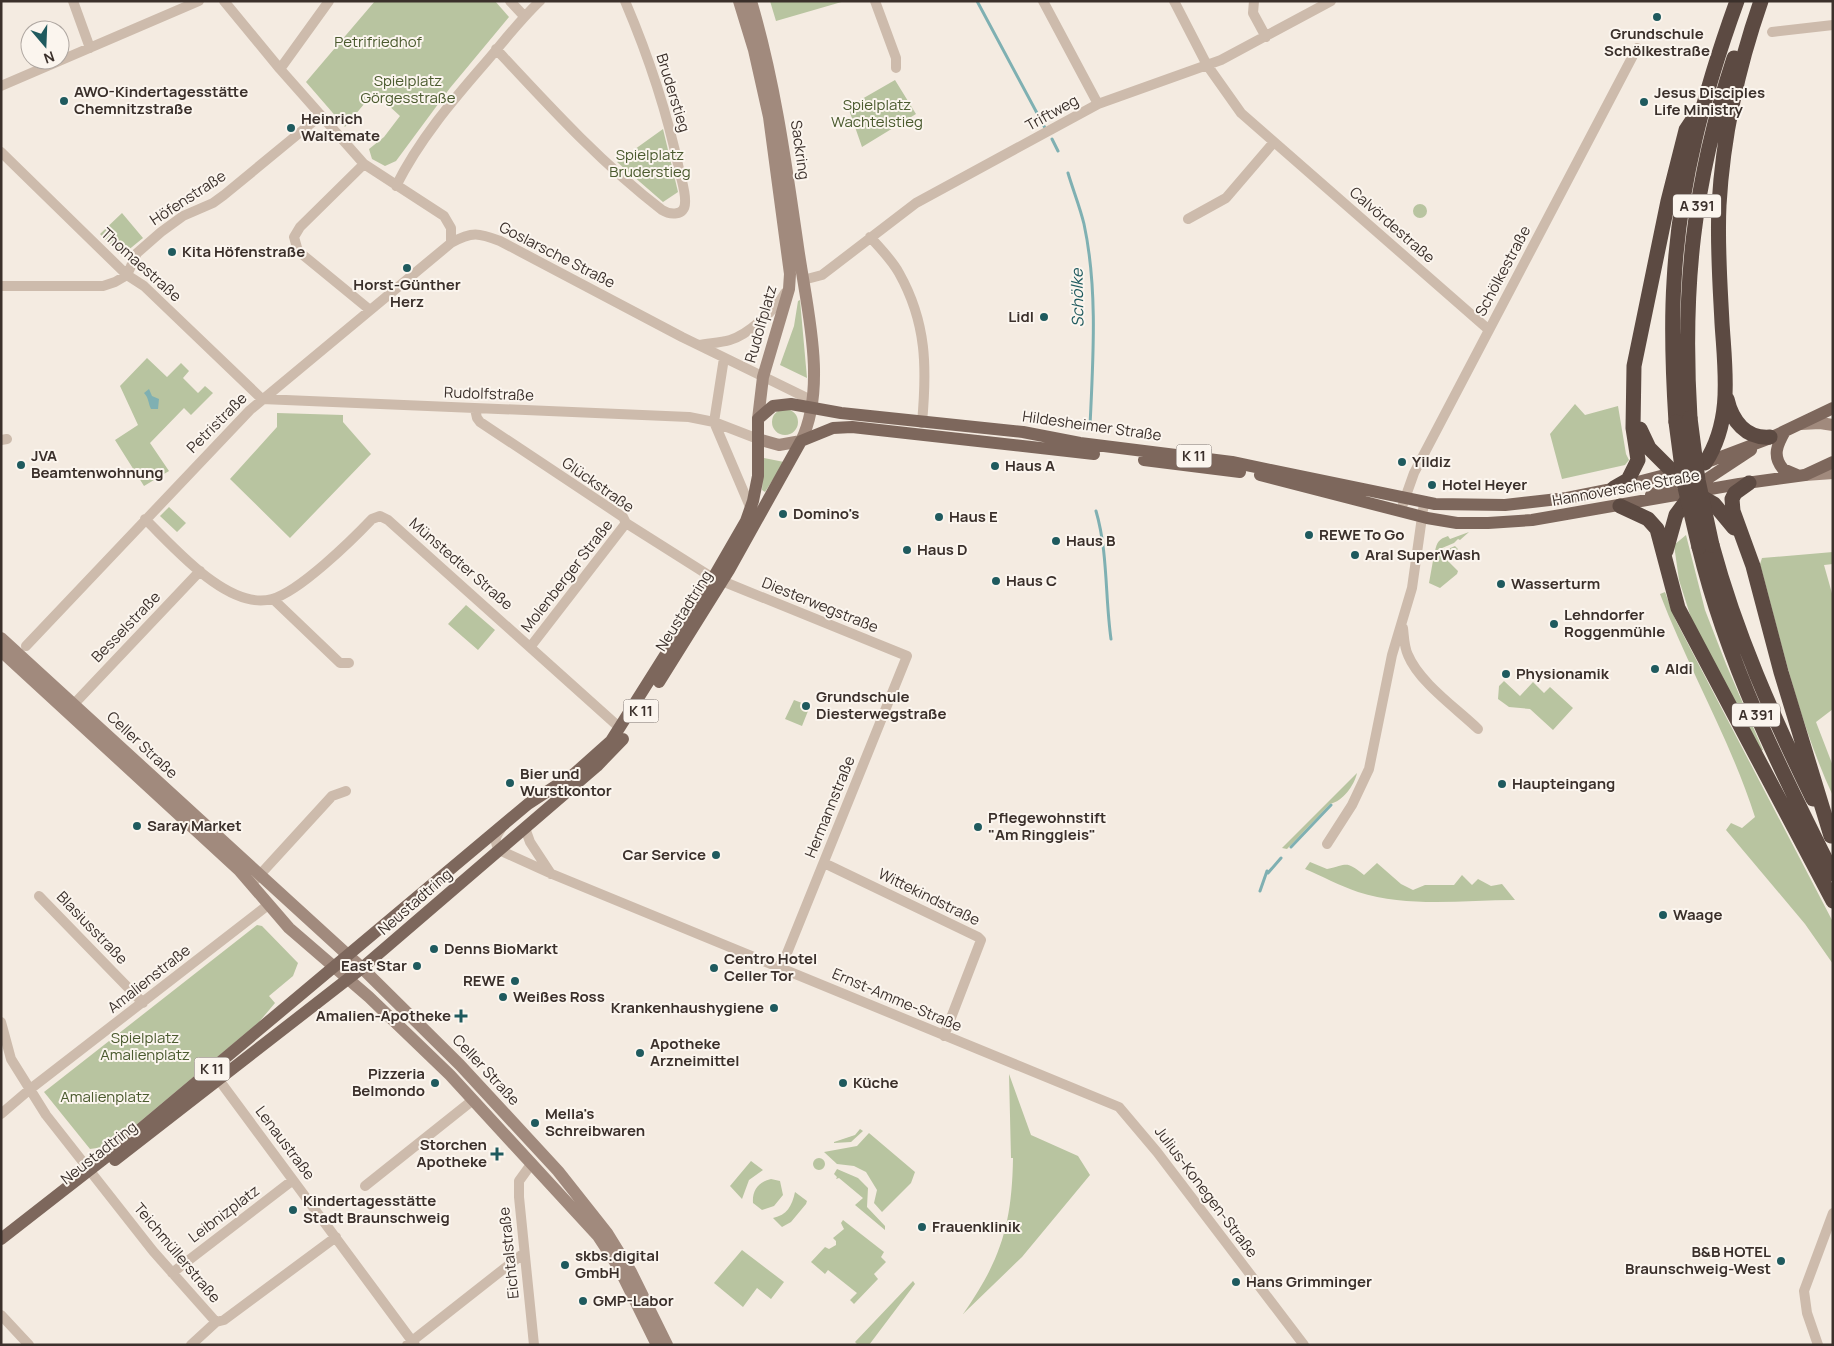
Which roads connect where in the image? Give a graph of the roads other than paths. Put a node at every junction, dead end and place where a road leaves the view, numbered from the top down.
1 (73, 1) edge
2 (199, 1) edge
3 (329, 1) edge
4 (510, 1) edge
5 (540, 1) edge
6 (625, 1) edge
7 (739, 1) edge
8 (751, 1) edge
9 (875, 1) edge
10 (1043, 1) edge
11 (1174, 1) edge
12 (1254, 1) edge
13 (1331, 1) edge
14 (1737, 1) edge
15 (1753, 1) edge
16 (1761, 1) edge
17 (224, 2) edge
18 (524, 16) junction
19 (1833, 25) edge
20 (1772, 32) dead end
21 (1266, 37) junction
22 (90, 48) junction
23 (1637, 48) dead end
24 (496, 49) junction
25 (1207, 65) junction
26 (896, 68) dead end
27 (280, 69) junction
28 (1, 86) edge
29 (1098, 104) junction
30 (1702, 107) junction
31 (320, 116) junction
32 (1274, 142) junction
33 (1, 152) edge
34 (364, 164) junction
35 (396, 186) junction
36 (1188, 219) dead end
37 (870, 237) junction
38 (451, 243) junction
39 (126, 275) junction
40 (797, 280) junction
41 (1, 286) edge
42 (370, 310) junction
43 (1490, 330) junction
44 (699, 345) junction
45 (724, 358) junction
46 (763, 377) junction
47 (1726, 389) junction
48 (262, 399) junction
49 (1633, 403) junction
50 (812, 408) junction
51 (1833, 408) edge
52 (475, 409) junction
53 (758, 419) junction
54 (1683, 420) junction
55 (714, 422) junction
56 (922, 422) junction
57 (1800, 424) junction
58 (1833, 425) edge
59 (1785, 431) junction
60 (758, 439) junction
61 (1767, 439) junction
62 (802, 441) junction
63 (1833, 462) edge
64 (1705, 463) junction
65 (1833, 473) edge
66 (1803, 476) junction
67 (1677, 479) junction
68 (1705, 480) junction
69 (1744, 483) junction
70 (1620, 487) junction
71 (1693, 492) junction
72 (1424, 503) junction
73 (1403, 505) junction
74 (1620, 506) junction
75 (751, 509) junction
76 (1422, 516) junction
77 (145, 519) junction
78 (626, 524) junction
79 (1744, 543) junction
80 (1705, 546) junction
81 (1665, 560) junction
82 (200, 571) junction
83 (718, 580) junction
84 (273, 599) junction
85 (1402, 624) junction
86 (531, 646) junction
87 (11, 649) edge
88 (907, 656) joint
89 (349, 663) dead end
90 (74, 704) junction
91 (620, 728) junction
92 (1478, 729) dead end
93 (346, 791) dead end
94 (504, 825) junction
95 (525, 828) junction
96 (1832, 837) edge
97 (1326, 844) dead end
98 (499, 850) junction
99 (824, 863) junction
100 (552, 874) junction
101 (1833, 874) edge
102 (259, 880) junction
103 (39, 896) dead end
104 (1833, 901) edge
105 (268, 905) junction
106 (303, 915) junction
107 (347, 956) junction
108 (333, 968) junction
109 (362, 968) junction
110 (781, 968) junction
111 (347, 980) junction
112 (143, 1003) junction
113 (1, 1022) edge
114 (944, 1036) junction
115 (219, 1080) junction
116 (29, 1090) junction
117 (473, 1100) junction
118 (494, 1103) junction
119 (1119, 1107) joint
120 (484, 1112) junction
121 (1, 1114) edge
122 (507, 1117) junction
123 (497, 1126) junction
124 (542, 1154) junction
125 (532, 1163) junction
126 (92, 1173) junction
127 (294, 1180) junction
128 (365, 1186) dead end
129 (1833, 1213) edge
130 (336, 1237) junction
131 (1, 1239) edge
132 (1, 1250) edge
133 (524, 1253) junction
134 (172, 1273) junction
135 (1, 1315) edge
136 (216, 1322) junction
137 (411, 1344) edge
138 (29, 1345) edge
139 (191, 1345) edge
140 (534, 1345) edge
141 (657, 1345) edge
142 (667, 1345) edge
143 (1304, 1345) edge
144 (1818, 1345) edge

1 - 22 street
2 - 22 street
3 - 27 street
4 - 18 street
5 - 18 street
6 - 24 street, Bruderstieg
7 - 40 main road, Sackring
8 - 40 main road, Sackring
9 - 26 street
10 - 29 street
11 - 25 street, Calvördestraße
12 - 21 street
13 - 21 street, Triftweg
14 - 30 highway, A 391
15 - 54 highway, A 391
16 - 47 highway
17 - 27 street
18 - 24 street
19 - 20 street
21 - 25 street, Triftweg
22 - 28 street
23 - 43 street, Schölkestraße
24 - 35 street
25 - 29 street, Triftweg
25 - 32 street, Calvördestraße
27 - 31 street
29 - 37 street, Triftweg
30 - 49 highway
30 - 54 highway, A 391
31 - 34 street
31 - 39 street, Höfenstraße
32 - 36 street
32 - 43 street, Calvördestraße
33 - 39 street, Thomaestraße
34 - 35 street
34 - 42 street
35 - 38 street
37 - 40 street, Triftweg
37 - 56 street
38 - 42 street, Petristraße
38 - 44 street, Goslarsche Straße
39 - 41 street
39 - 48 street, Thomaestraße
40 - 44 street, Rudolfplatz
40 - 46 main road, Rudolfplatz
40 - 50 main road, Sackring
42 - 48 street, Petristraße
43 - 73 street, Schölkestraße
44 - 45 street, Goslarsche Straße
45 - 46 street, Goslarsche Straße
45 - 55 street, Rudolfplatz
46 - 50 street, Rudolfplatz
46 - 53 main road, Rudolfplatz
47 - 61 highway
47 - 64 highway
48 - 52 street, Rudolfstraße
48 - 77 street, Petristraße
49 - 67 highway
49 - 70 highway
50 - 53 main road, K 11
50 - 56 main road, Hildesheimer Straße / K 11
50 - 62 main road
51 - 57 main road, Hannoversche Straße
52 - 55 street, Rudolfstraße
52 - 78 street, Glückstraße
53 - 60 main road, Rudolfplatz / K 11
54 - 80 highway, A 391, bridge
55 - 60 street
55 - 75 street
56 - 73 main road, Hildesheimer Straße / K 11
57 - 58 main road, K 11
57 - 59 main road, Hannoversche Straße / K 11
59 - 61 main road, Hannoversche Straße / K 11
59 - 66 main road
60 - 62 main road, K 11
60 - 75 main road, Rudolfplatz / K 11
61 - 64 main road, Hannoversche Straße / K 11
61 - 68 main road
62 - 73 main road, Hildesheimer Straße / K 11
62 - 83 main road, Neustadtring / K 11
63 - 66 main road, Hannoversche Straße
64 - 67 main road, Hannoversche Straße / K 11
65 - 66 main road
66 - 69 main road, Hannoversche Straße
67 - 68 main road
67 - 70 main road, Hannoversche Straße / K 11
67 - 71 main road
67 - 74 main road
68 - 69 main road
68 - 71 main road
69 - 71 main road, Hannoversche Straße / K 11
69 - 79 highway
70 - 72 main road, Hannoversche Straße / K 11
71 - 74 main road, Hannoversche Straße / K 11
71 - 79 highway
71 - 81 highway
72 - 73 main road, Hildesheimer Straße / K 11
72 - 76 street
73 - 76 main road, Hildesheimer Straße / K 11
74 - 76 main road, Hannoversche Straße / K 11
74 - 81 highway
75 - 83 main road, Neustadtring / K 11
76 - 85 street
77 - 82 street
77 - 87 street, Petristraße
78 - 83 street, Glückstraße
78 - 86 street, Molenberger Straße
79 - 96 highway
80 - 96 highway, A 391
80 - 101 highway, A 391
81 - 104 highway
82 - 84 street
82 - 90 street, Besselstraße
83 - 88 street, Diesterwegstraße
83 - 91 main road, Neustadtring / K 11
83 - 95 main road, Neustadtring / K 11
84 - 86 street, Münstedter Straße
84 - 89 street
85 - 92 street
85 - 97 street
86 - 91 street, Münstedter Straße
87 - 90 main road, Celler Straße
87 - 102 main road, Celler Straße
88 - 99 street, Hermannstraße
90 - 102 main road, Celler Straße
91 - 94 main road, Neustadtring / K 11
93 - 102 street
94 - 98 street
94 - 107 main road, Neustadtring / K 11
95 - 98 main road, Neustadtring / K 11
95 - 100 street
98 - 100 street, Ernst-Amme-Straße
98 - 109 main road, Neustadtring / K 11
99 - 110 street, Hermannstraße
99 - 114 street, Wittekindstraße
100 - 110 street, Ernst-Amme-Straße
102 - 105 main road
102 - 106 main road, Celler Straße
103 - 112 street, Blasiusstraße
105 - 106 main road, Celler Straße
105 - 108 main road, Celler Straße
105 - 112 street, Amalienstraße
106 - 107 main road, Celler Straße
107 - 108 main road, Neustadtring / K 11
107 - 109 main road, Celler Straße
108 - 111 main road, Celler Straße
108 - 126 main road, Neustadtring / K 11
109 - 111 main road, Neustadtring / K 11
109 - 118 main road, Celler Straße
110 - 114 street, Ernst-Amme-Straße
111 - 115 main road, Neustadtring / K 11
111 - 117 main road, Celler Straße
112 - 116 street, Amalienstraße
113 - 116 street
114 - 119 street, Ernst-Amme-Straße
115 - 126 main road, Neustadtring / K 11
115 - 127 street, Lenaustraße
116 - 121 street, Amalienstraße
116 - 126 street
117 - 120 main road, Celler Straße
117 - 128 street, Celler Straße
118 - 120 main road
118 - 122 main road, Celler Straße
119 - 143 street, Julius-Konegen-Straße
120 - 123 main road, Celler Straße
122 - 123 main road
122 - 124 main road, Celler Straße
123 - 125 main road, Celler Straße
124 - 125 main road
124 - 142 main road, Celler Straße
125 - 133 street, Eichtalstraße
125 - 141 main road, Celler Straße
126 - 131 main road, Neustadtring / K 11
126 - 132 main road, Neustadtring / K 11
126 - 134 street, Teichmüllerstraße
127 - 130 street, Lenaustraße
127 - 134 street, Leibnizplatz
129 - 144 street
130 - 136 street
130 - 137 street, Lenaustraße
133 - 137 street
133 - 140 street, Eichtalstraße
134 - 136 street, Teichmüllerstraße
135 - 138 street
136 - 139 street, Teichmüllerstraße

